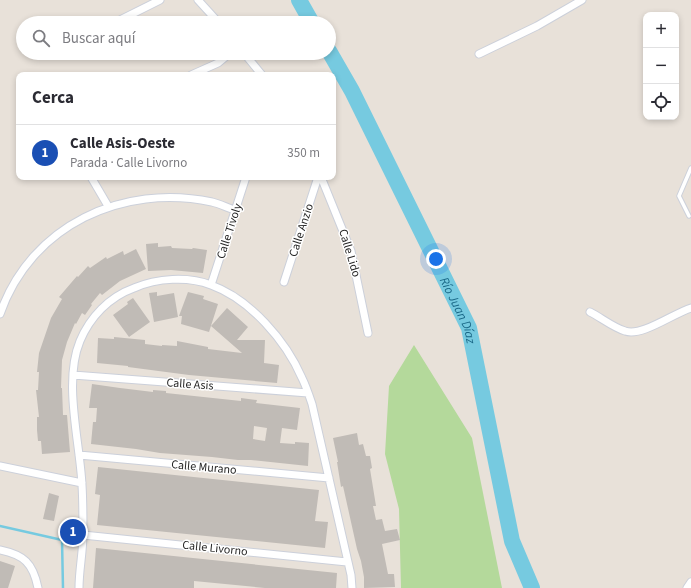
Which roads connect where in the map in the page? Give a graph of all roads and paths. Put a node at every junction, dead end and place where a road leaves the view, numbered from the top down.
1 (160, 0) edge
2 (198, 0) edge
3 (582, 0) edge
4 (128, 16) edge
5 (212, 16) edge
6 (479, 54) dead end
7 (221, 60) edge
8 (250, 60) edge
9 (197, 72) edge
10 (260, 72) edge
11 (691, 168) edge
12 (93, 180) edge
13 (245, 180) edge
14 (319, 180) edge
15 (321, 180) edge
16 (108, 206) junction
17 (236, 210) junction
18 (689, 216) dead end
19 (284, 282) dead end
20 (211, 285) junction
21 (691, 308) edge
22 (590, 312) dead end
23 (0, 314) edge
24 (368, 333) dead end
25 (73, 375) junction
26 (308, 393) junction
27 (79, 455) junction
28 (0, 466) edge
29 (329, 478) junction
30 (82, 484) junction
31 (83, 535) junction
32 (0, 550) edge
33 (347, 562) junction
34 (691, 582) edge
35 (38, 588) edge
36 (79, 588) edge
37 (352, 588) edge
38 (687, 588) edge

1 - 4 street
2 - 5 street
3 - 6 street
7 - 9 street
8 - 10 street
11 - 18 lane
12 - 16 street
13 - 17 street, Calle Tivoly
14 - 19 street, Calle Anzio
15 - 24 street, Calle Lido
16 - 17 street
16 - 23 street
17 - 20 street, Calle Tivoly
20 - 25 street
20 - 26 street
21 - 22 street
25 - 26 street, Calle Asis
25 - 27 street
26 - 29 street
27 - 29 street, Calle Murano
27 - 30 street
28 - 30 street
29 - 33 street
30 - 31 street
31 - 33 street, Calle Livorno
31 - 36 street
32 - 35 street
33 - 37 street
34 - 38 street

